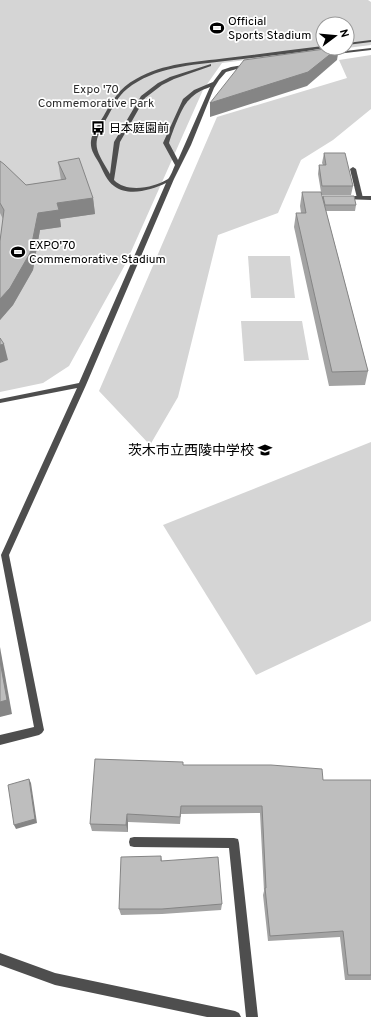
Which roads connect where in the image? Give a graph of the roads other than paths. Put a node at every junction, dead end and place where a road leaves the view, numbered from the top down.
1 (371, 41) edge
2 (355, 43) edge
3 (315, 48) edge
4 (371, 49) edge
5 (355, 51) edge
6 (220, 60) junction
7 (257, 63) edge
8 (215, 83) junction
9 (178, 165) junction
10 (354, 169) dead end
11 (171, 179) junction
12 (112, 180) junction
13 (338, 198) edge
14 (360, 198) junction
15 (371, 198) edge
16 (82, 385) junction
17 (0, 401) edge
18 (3, 556) edge
19 (0, 740) edge
20 (134, 842) dead end
21 (0, 959) edge
22 (235, 1017) edge
23 (252, 1017) edge

1 - 2 street
3 - 6 street
4 - 5 street
6 - 12 street
6 - 12 street
7 - 8 street
8 - 9 street
8 - 9 street
9 - 11 street
10 - 14 street
11 - 12 street
11 - 16 street
13 - 14 street
14 - 15 street
16 - 17 street
16 - 18 street
18 - 19 street
20 - 23 street
21 - 22 street

